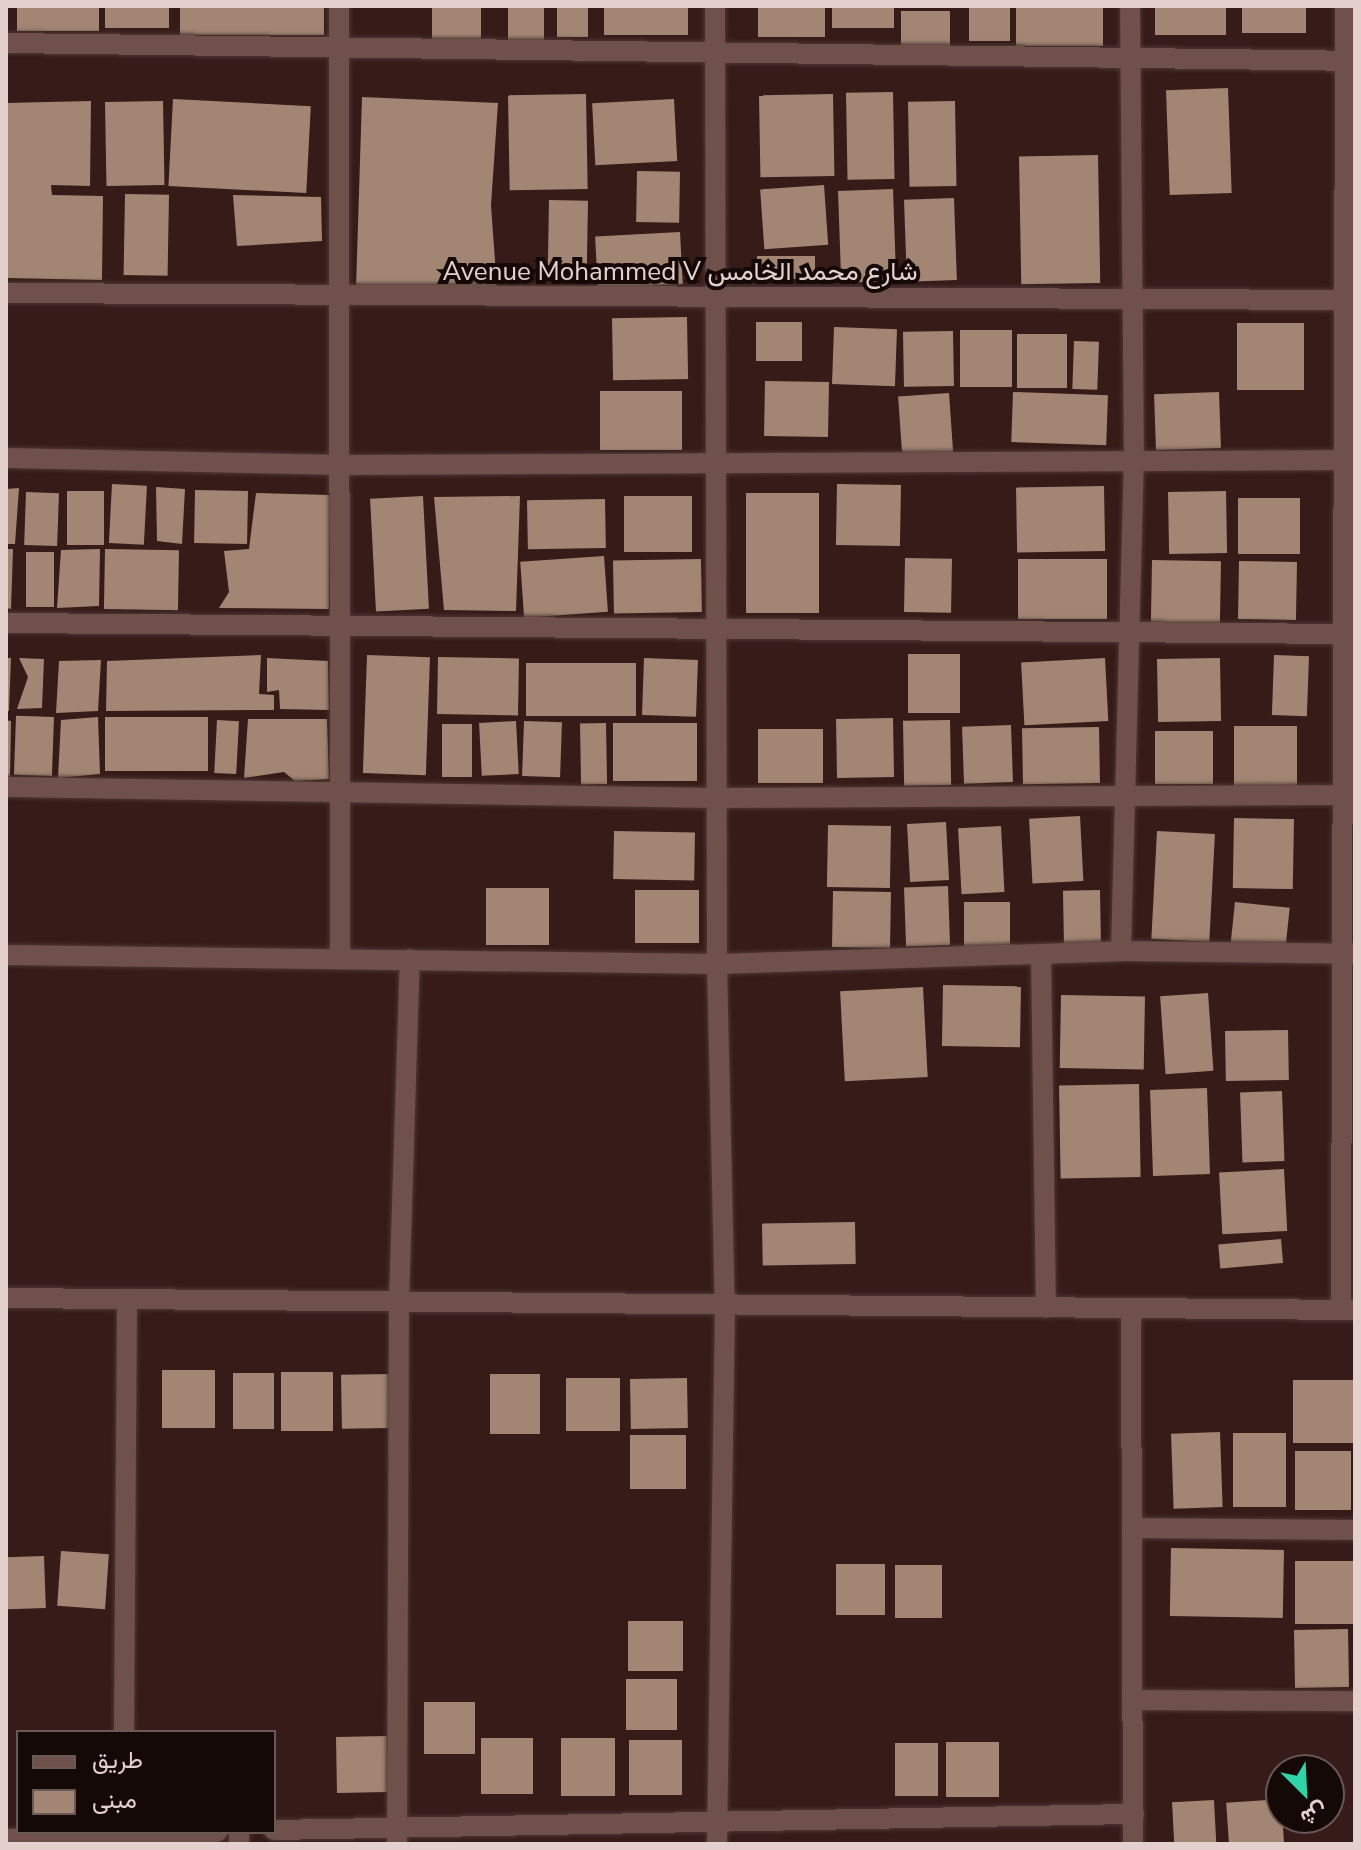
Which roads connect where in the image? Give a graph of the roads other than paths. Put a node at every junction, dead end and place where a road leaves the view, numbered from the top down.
1 (339, 6) edge
2 (715, 6) edge
3 (1130, 6) edge
4 (1345, 6) edge
5 (6, 43) edge
6 (340, 49) junction
7 (715, 51) junction
8 (1133, 56) junction
9 (1350, 61) edge
10 (6, 293) edge
11 (1132, 296) junction
12 (344, 298) junction
13 (718, 299) junction
14 (1348, 300) edge
15 (6, 458) edge
16 (1348, 460) edge
17 (717, 461) junction
18 (1134, 462) junction
19 (342, 465) junction
20 (6, 623) edge
21 (717, 628) junction
22 (339, 629) junction
23 (1130, 631) junction
24 (1348, 634) edge
25 (6, 787) edge
26 (1124, 792) junction
27 (1348, 795) edge
28 (339, 796) junction
29 (718, 798) junction
30 (1121, 951) junction
31 (1041, 954) junction
32 (1348, 954) edge
33 (6, 955) edge
34 (340, 957) junction
35 (410, 959) junction
36 (717, 964) junction
37 (6, 1298) edge
38 (127, 1299) junction
39 (399, 1302) junction
40 (725, 1305) junction
41 (1046, 1308) junction
42 (1131, 1308) junction
43 (1348, 1310) edge
44 (1133, 1528) junction
45 (1355, 1530) edge
46 (1134, 1700) junction
47 (1355, 1701) edge
48 (124, 1730) edge
49 (1134, 1814) junction
50 (276, 1830) edge
51 (124, 1834) edge
52 (717, 1834) edge
53 (397, 1836) edge
54 (6, 1839) edge
55 (1133, 1844) edge

1 - 6 street
2 - 7 street
3 - 8 street
4 - 9 street
5 - 6 street
6 - 7 street
6 - 12 street
7 - 8 street
7 - 13 street
8 - 9 street
8 - 11 street
9 - 14 street
10 - 12 street, Avenue Mohammed V شارع محمد الخامس
11 - 13 street, Avenue Mohammed V شارع محمد الخامس
11 - 14 street, Avenue Mohammed V شارع محمد الخامس
11 - 18 street
12 - 13 street, Avenue Mohammed V شارع محمد الخامس
12 - 19 street
13 - 17 street
14 - 16 street
15 - 19 street
16 - 18 street
16 - 24 street
17 - 18 street
17 - 19 street
17 - 21 street
18 - 23 street
19 - 22 street
20 - 22 street
21 - 22 street
21 - 23 street
21 - 29 street
22 - 28 street
23 - 24 street
23 - 26 street
24 - 27 street
25 - 28 street
26 - 27 street
26 - 29 street
26 - 30 street
27 - 32 street
28 - 29 street
28 - 34 street
29 - 36 street
30 - 31 street
30 - 32 street
31 - 36 street
31 - 41 street
32 - 43 street
33 - 34 street
34 - 35 street
35 - 36 street
35 - 39 street
36 - 40 street
37 - 38 street
38 - 39 street
38 - 48 street
39 - 40 street
39 - 53 street
40 - 41 street
40 - 52 street
41 - 42 street
42 - 43 street
42 - 44 street
44 - 45 street
44 - 46 street
46 - 47 street
46 - 49 street
49 - 52 street
49 - 55 street
50 - 53 street
51 - 54 street
52 - 53 street

